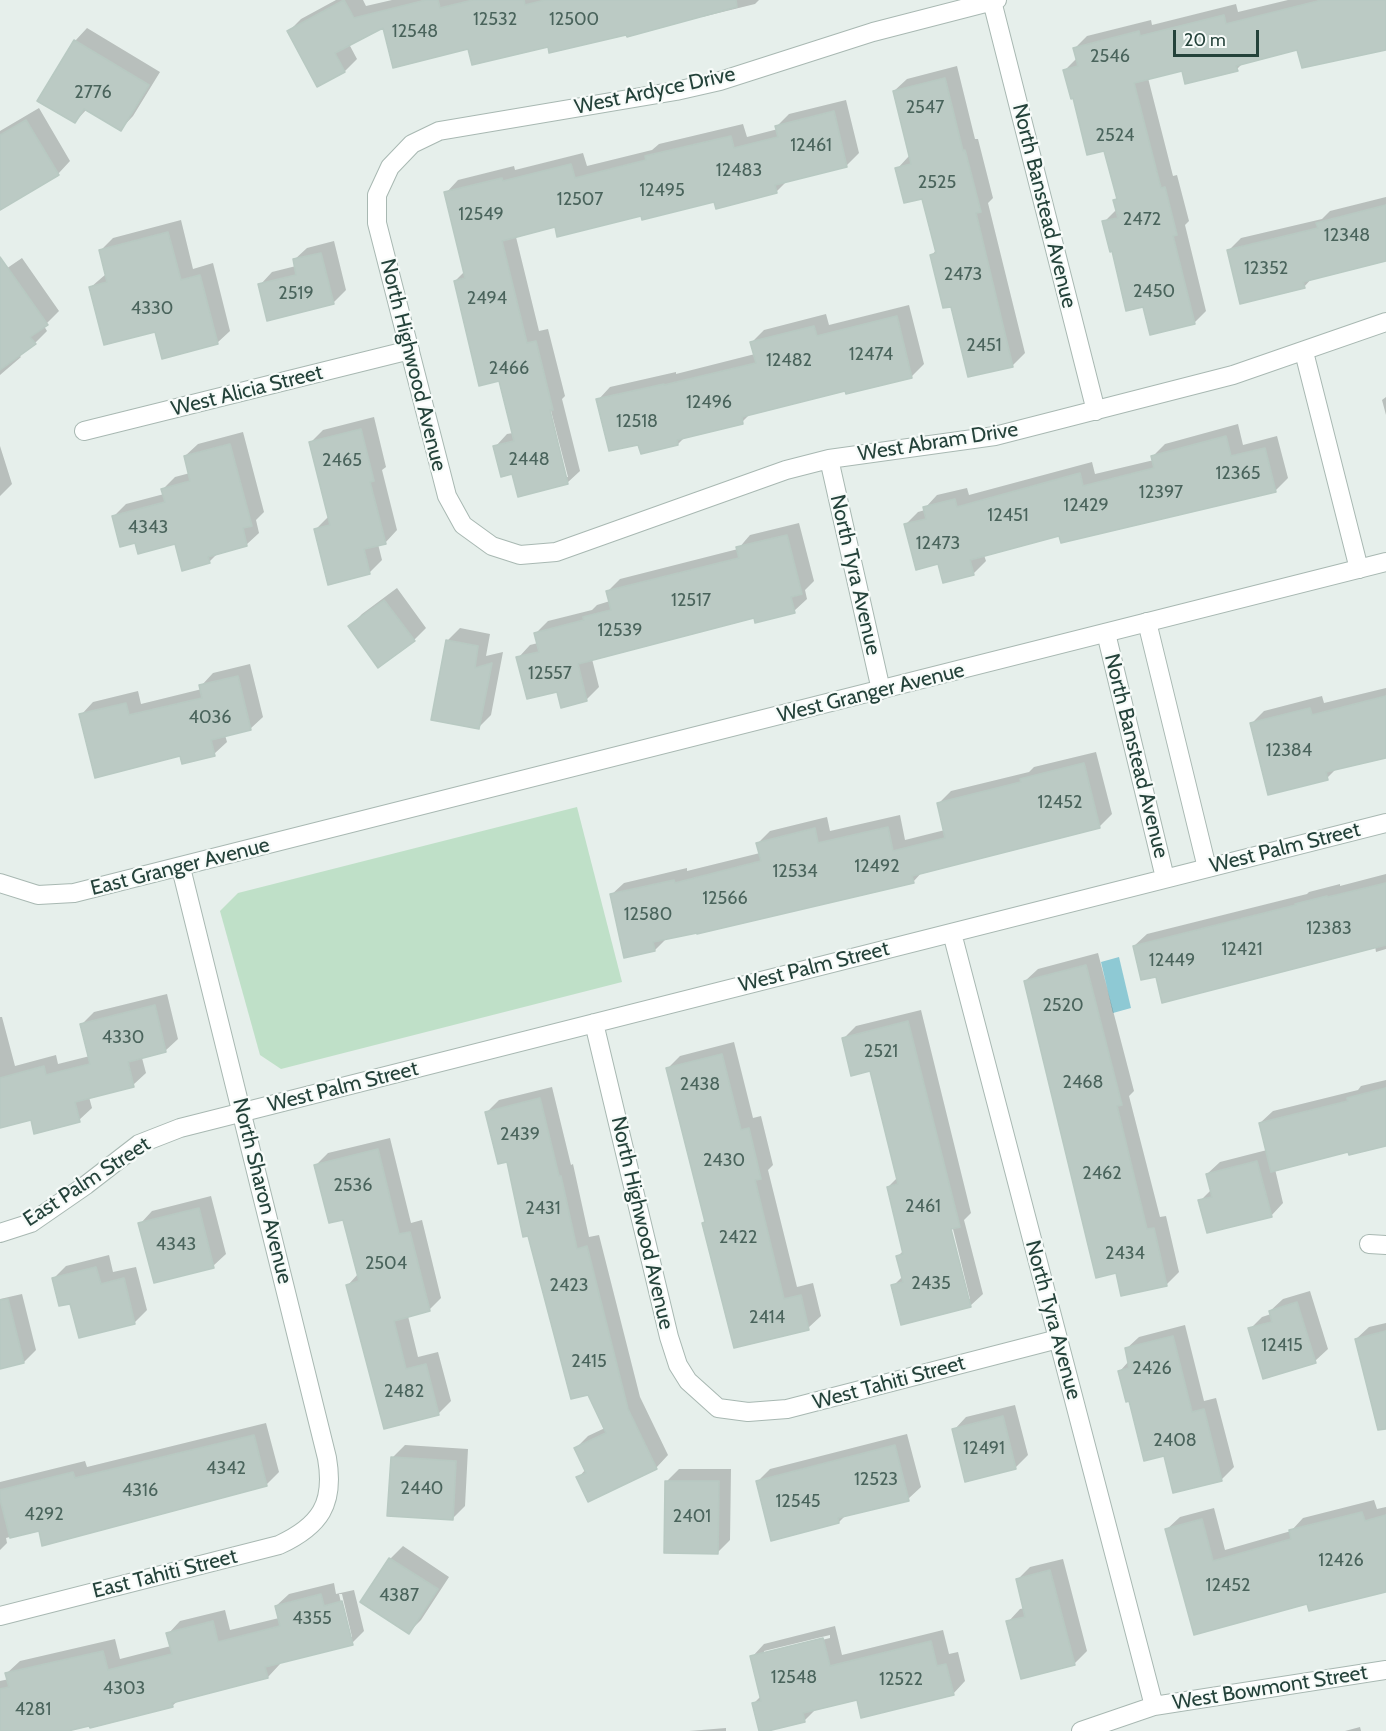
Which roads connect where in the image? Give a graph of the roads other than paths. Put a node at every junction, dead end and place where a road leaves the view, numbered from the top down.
1 (994, 1) edge
2 (390, 167) joint
3 (1386, 322) edge
4 (410, 350) junction
5 (1304, 352) junction
6 (1096, 411) junction
7 (84, 432) dead end
8 (829, 459) junction
9 (492, 546) joint
10 (1386, 562) edge
11 (1359, 569) junction
12 (1147, 622) junction
13 (1106, 633) junction
14 (881, 690) junction
15 (355, 823) joint
16 (1386, 823) edge
17 (181, 868) junction
18 (1207, 868) junction
19 (1166, 878) junction
20 (2, 884) edge
21 (952, 933) junction
22 (594, 1023) junction
23 (243, 1112) junction
24 (0, 1233) edge
25 (1058, 1339) junction
26 (718, 1408) joint
27 (321, 1515) joint
28 (0, 1616) edge
29 (1386, 1670) edge
30 (1154, 1706) junction
31 (1081, 1731) edge

1 - 2 street, West Ardyce Drive
1 - 6 street, North Banstead Avenue
2 - 4 street, North Highwood Avenue
3 - 5 street, West Abram Drive
4 - 7 street, West Alicia Street
4 - 9 street, North Highwood Avenue
5 - 6 street, West Abram Drive
5 - 11 street
6 - 8 street, West Abram Drive
8 - 9 street, West Abram Drive
8 - 14 street, North Tyra Avenue
10 - 11 street, West Granger Avenue
11 - 12 street, West Granger Avenue
12 - 13 street, West Granger Avenue
12 - 18 street, North Banstead Avenue
13 - 14 street, West Granger Avenue
13 - 19 street, North Banstead Avenue
14 - 15 street, West Granger Avenue
15 - 17 street, East Granger Avenue
16 - 18 street, West Palm Street
17 - 20 street, East Granger Avenue
17 - 23 street, North Sharon Avenue
18 - 19 street, West Palm Street
19 - 21 street, West Palm Street
21 - 22 street, West Palm Street
21 - 25 street, North Tyra Avenue
22 - 23 street, West Palm Street
22 - 26 street, North Highwood Avenue
23 - 24 street, East Palm Street
23 - 27 street, North Sharon Avenue
25 - 26 street, West Tahiti Street
25 - 30 street, North Tyra Avenue
27 - 28 street, East Tahiti Street
29 - 30 street, West Bowmont Street
30 - 31 street, West Bowmont Street

